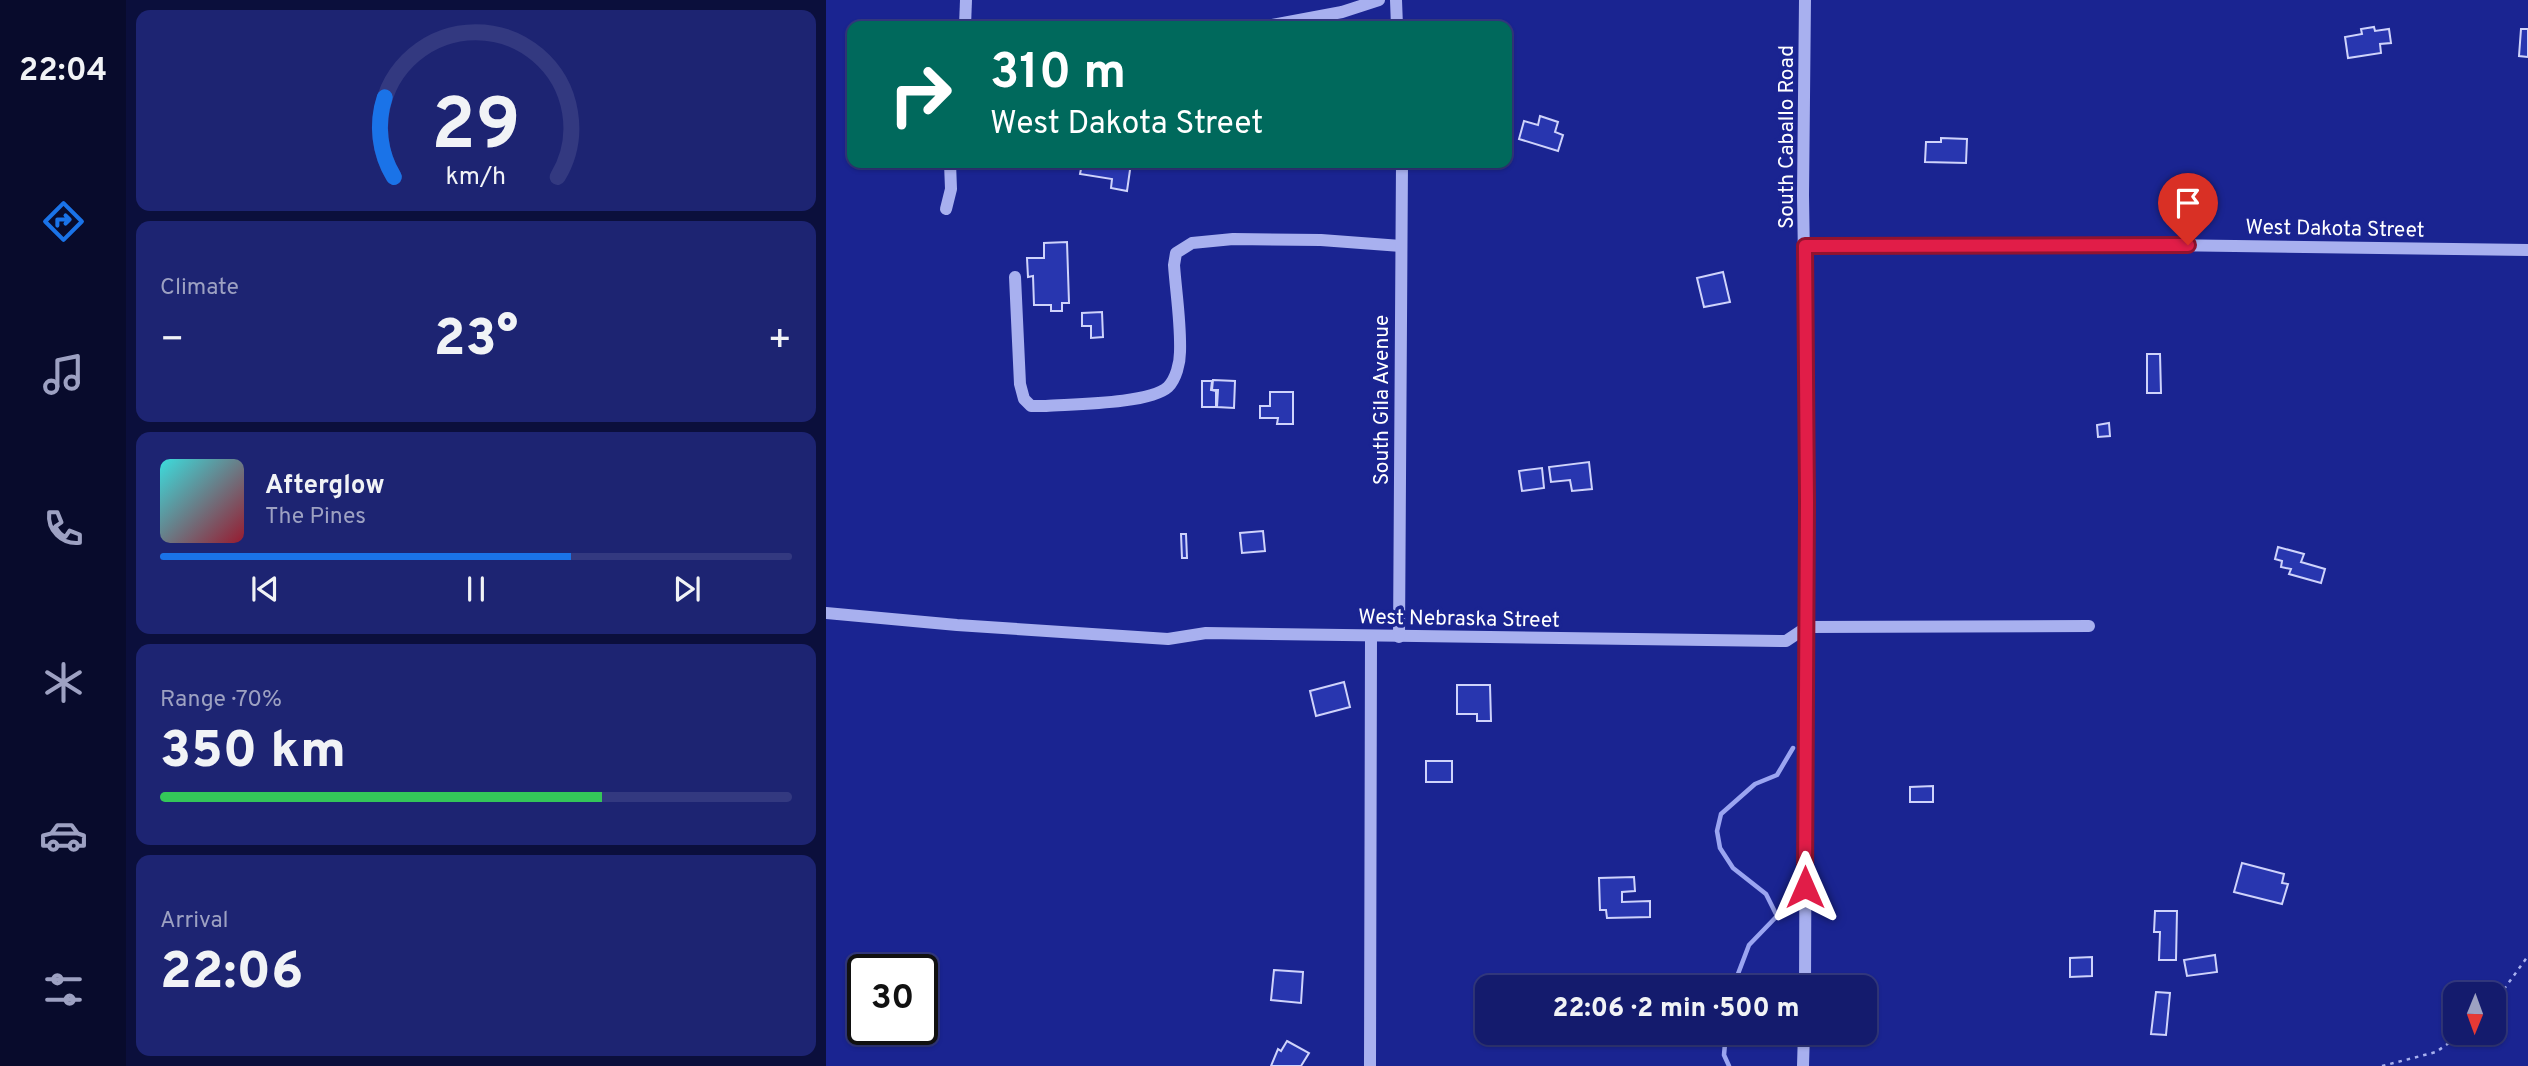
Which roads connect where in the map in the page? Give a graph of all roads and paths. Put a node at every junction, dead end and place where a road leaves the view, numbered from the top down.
1 (966, 0) edge
2 (1379, 0) edge
3 (1396, 0) edge
4 (1805, 0) edge
5 (965, 21) edge
6 (1294, 21) edge
7 (1397, 21) edge
8 (950, 168) edge
9 (1402, 168) edge
10 (946, 209) dead end
11 (1401, 246) junction
12 (1805, 246) junction
13 (2528, 250) edge
14 (1015, 277) dead end
15 (826, 613) edge
16 (2089, 626) dead end
17 (1807, 627) junction
18 (1371, 637) junction
19 (1399, 637) junction
20 (2528, 956) edge
21 (1805, 975) edge
22 (2506, 986) edge
23 (1804, 1045) edge
24 (2446, 1045) edge
25 (1370, 1066) edge
26 (1803, 1066) edge
27 (2382, 1066) edge

1 - 5 street
2 - 6 street
3 - 7 street
4 - 12 street, South Caballo Road
8 - 10 street
9 - 11 street, South Gila Avenue
11 - 14 street
11 - 19 street, South Gila Avenue
12 - 13 street, West Dakota Street
12 - 17 street, South Caballo Road
15 - 18 street, West Nebraska Street
16 - 17 street, West Nebraska Street
17 - 19 street, West Nebraska Street
17 - 21 street, South Caballo Road
18 - 19 street, West Nebraska Street
18 - 25 street
20 - 22 path
23 - 26 street
24 - 27 path

